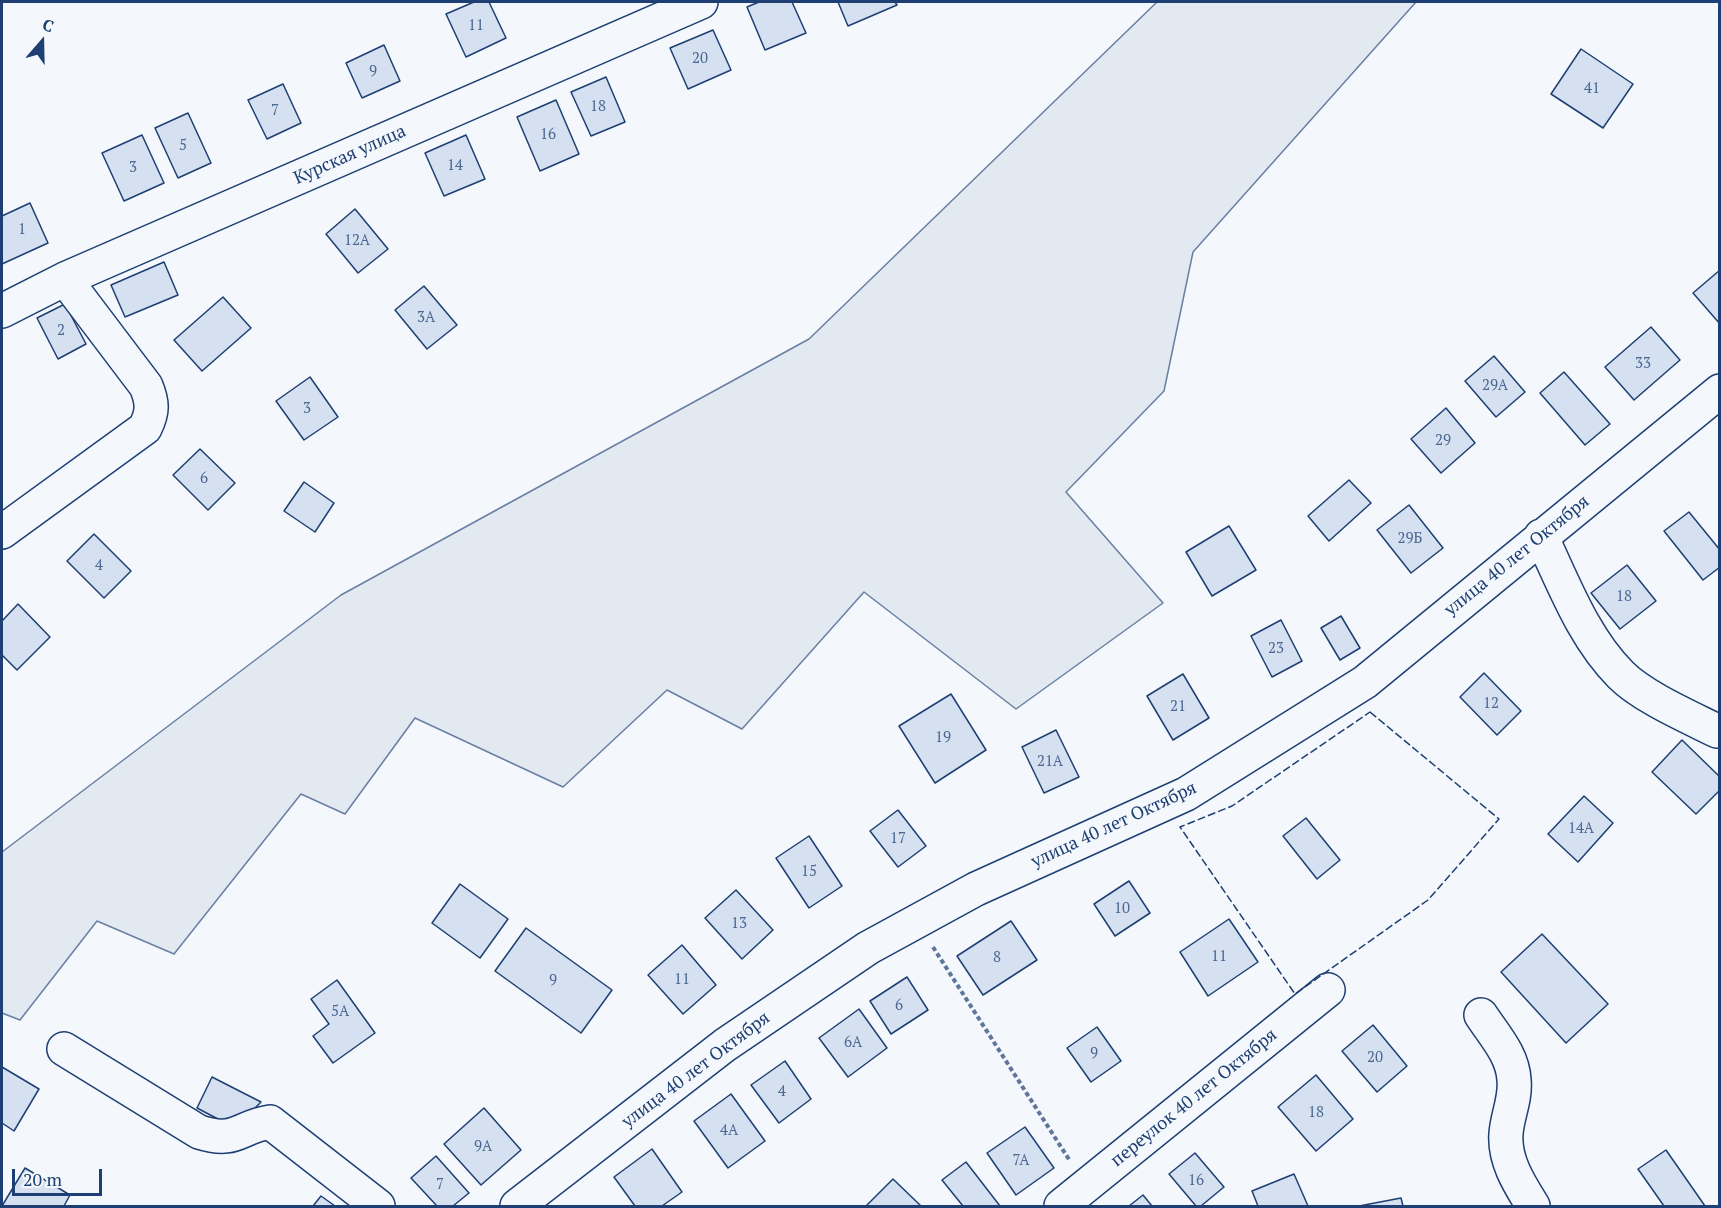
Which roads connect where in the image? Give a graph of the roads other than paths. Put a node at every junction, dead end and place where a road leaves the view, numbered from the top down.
1 (701, 2) edge
2 (65, 279) junction
3 (2, 310) edge
4 (1719, 391) edge
5 (2, 532) edge
6 (1541, 536) junction
7 (1717, 731) dead end
8 (1328, 990) dead end
9 (1481, 1015) dead end
10 (64, 1049) dead end
11 (378, 1206) edge
12 (517, 1206) edge
13 (1061, 1206) edge
14 (1533, 1206) edge

1 - 2 street, Курская улица
2 - 3 street, Курская улица
2 - 5 street
4 - 6 street, улица 40 лет Октября
6 - 7 street
6 - 12 street, улица 40 лет Октября
8 - 13 street, переулок 40 лет Октября
9 - 14 street
10 - 11 street

